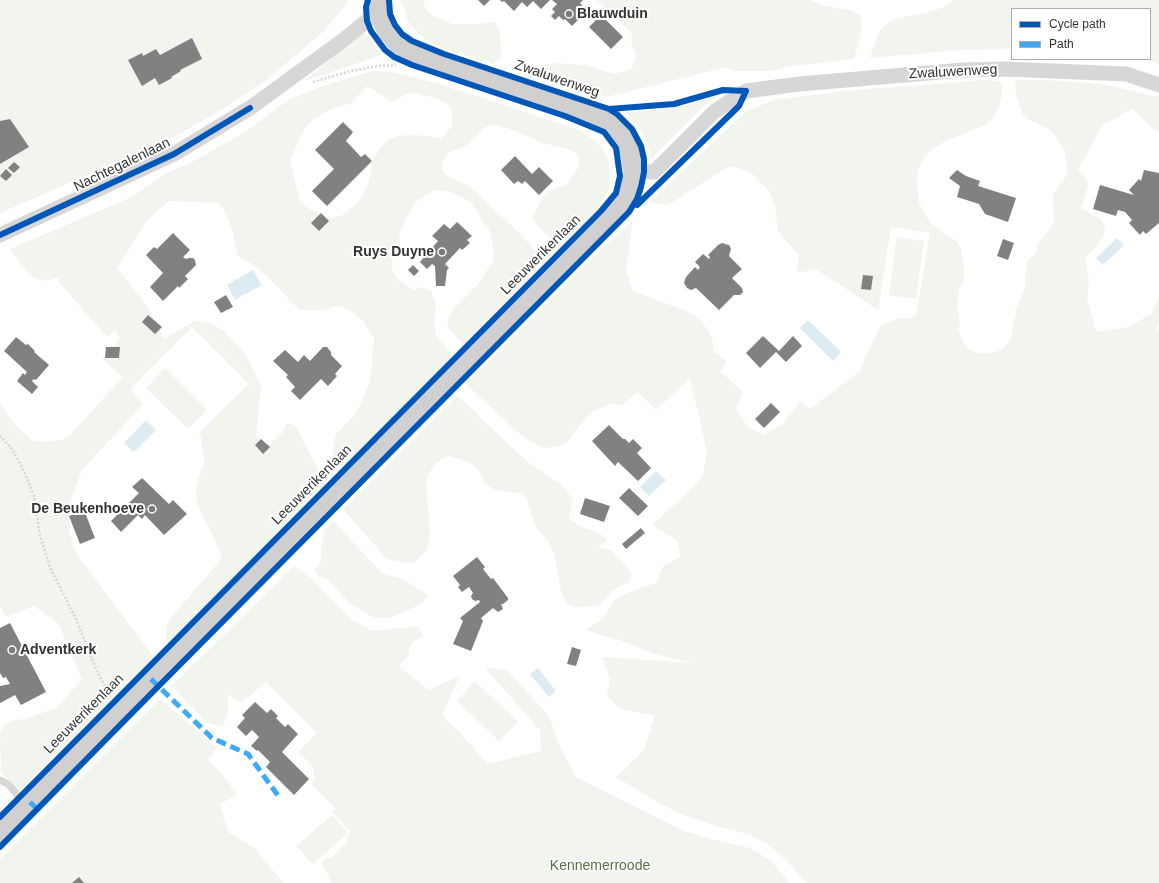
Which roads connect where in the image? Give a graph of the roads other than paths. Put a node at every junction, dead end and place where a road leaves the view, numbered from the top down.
1 (379, 6) edge
2 (1159, 85) edge
3 (569, 108) joint
4 (634, 171) junction
5 (0, 235) edge
6 (0, 780) edge
7 (28, 804) junction
8 (0, 832) edge

1 - 3 street, Zwaluwenweg
1 - 5 street, Nachtegalenlaan
2 - 4 street, Zwaluwenweg
3 - 4 street, Leeuwerikenlaan
4 - 7 street, Leeuwerikenlaan
6 - 7 lane
7 - 8 street, Leeuwerikenlaan

